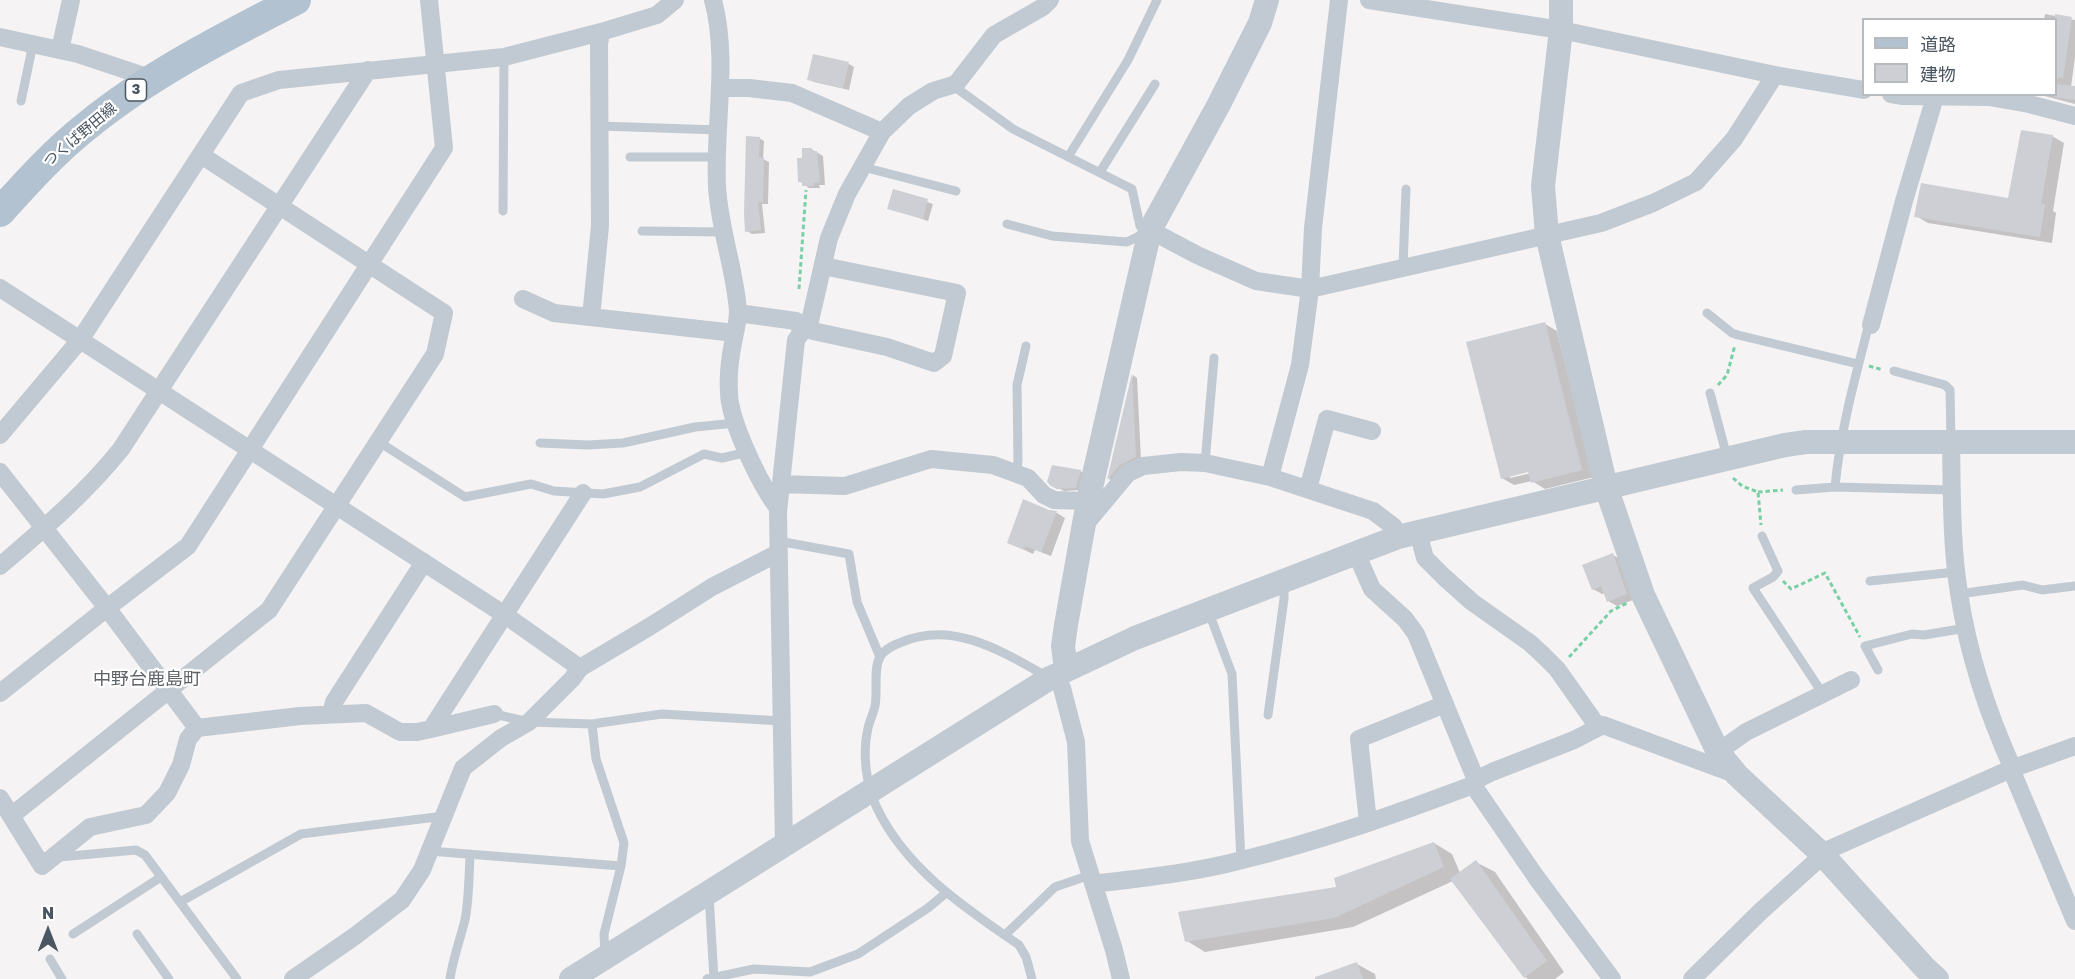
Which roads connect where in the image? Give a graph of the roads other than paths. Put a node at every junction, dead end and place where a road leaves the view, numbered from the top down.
1 (71, 0) edge
2 (296, 0) edge
3 (429, 0) edge
4 (675, 0) edge
5 (713, 0) edge
6 (1050, 0) edge
7 (1157, 0) edge
8 (1267, 0) edge
9 (1339, 0) edge
10 (1369, 0) edge
11 (1561, 0) edge
12 (1561, 30) junction
13 (601, 33) junction
14 (0, 37) edge
15 (33, 44) junction
16 (60, 50) junction
17 (504, 57) junction
18 (437, 64) junction
19 (368, 70) junction
20 (1775, 75) junction
21 (153, 79) junction
22 (956, 84) junction
23 (1155, 84) dead end
24 (720, 88) junction
25 (1862, 90) edge
26 (1920, 96) edge
27 (1935, 97) junction
28 (21, 101) dead end
29 (2075, 116) edge
30 (600, 126) junction
31 (718, 130) junction
32 (882, 132) junction
33 (201, 155) junction
34 (630, 157) dead end
35 (717, 157) junction
36 (1068, 157) junction
37 (863, 167) junction
38 (1100, 172) junction
39 (1406, 189) dead end
40 (957, 191) dead end
41 (279, 206) junction
42 (503, 211) dead end
43 (0, 212) edge
44 (1007, 224) dead end
45 (1150, 230) junction
46 (642, 231) dead end
47 (723, 232) junction
48 (1546, 235) junction
49 (370, 265) junction
50 (823, 266) junction
51 (1403, 267) junction
52 (0, 288) edge
53 (1310, 289) junction
54 (523, 299) dead end
55 (738, 313) junction
56 (1707, 313) dead end
57 (591, 317) junction
58 (1871, 325) joint
59 (802, 326) junction
60 (735, 333) junction
61 (80, 340) junction
62 (1026, 346) dead end
63 (1214, 358) dead end
64 (1858, 363) junction
65 (1894, 371) road end
66 (159, 390) junction
67 (1710, 393) road end
68 (736, 423) junction
69 (1372, 431) dead end
70 (0, 435) edge
71 (379, 441) junction
72 (1951, 441) junction
73 (1841, 442) junction
74 (2075, 442) edge
75 (540, 443) dead end
76 (249, 449) junction
77 (748, 452) junction
78 (1727, 459) junction
79 (1205, 463) junction
80 (0, 472) edge
81 (1017, 473) junction
82 (1270, 477) junction
83 (781, 484) junction
84 (1606, 487) junction
85 (1835, 487) junction
86 (1308, 489) junction
87 (1796, 490) road end
88 (1952, 490) junction
89 (583, 494) junction
90 (1088, 501) junction
91 (336, 506) junction
92 (778, 508) junction
93 (44, 528) junction
94 (1083, 528) junction
95 (1408, 535) junction
96 (1762, 536) road end
97 (778, 547) junction
98 (1356, 553) junction
99 (424, 562) junction
100 (0, 567) edge
101 (1956, 572) junction
102 (1283, 580) junction
103 (1870, 581) dead end
104 (2075, 586) edge
105 (1959, 594) junction
106 (107, 608) junction
107 (1208, 609) junction
108 (505, 615) junction
109 (1966, 628) junction
110 (880, 657) junction
111 (579, 668) junction
112 (1878, 670) dead end
113 (1057, 675) junction
114 (1851, 680) dead end
115 (168, 689) junction
116 (0, 693) edge
117 (1823, 694) junction
118 (1445, 704) junction
119 (331, 714) junction
120 (494, 714) joint
121 (1268, 715) dead end
122 (782, 721) junction
123 (529, 722) junction
124 (592, 724) junction
125 (1598, 727) junction
126 (197, 728) junction
127 (431, 729) junction
128 (2075, 746) edge
129 (1718, 752) junction
130 (2012, 769) junction
131 (1737, 775) junction
132 (1475, 782) junction
133 (869, 790) junction
134 (0, 798) edge
135 (11, 816) junction
136 (444, 816) junction
137 (1368, 822) junction
138 (784, 846) junction
139 (429, 851) junction
140 (470, 854) junction
141 (1822, 854) junction
142 (54, 858) junction
143 (1241, 861) junction
144 (621, 866) junction
145 (161, 877) junction
146 (1091, 879) junction
147 (709, 892) junction
148 (946, 893) junction
149 (180, 903) junction
150 (2075, 921) edge
151 (73, 934) dead end
152 (137, 934) dead end
153 (1005, 935) junction
154 (50, 959) dead end
155 (600, 967) edge
156 (712, 978) edge
157 (62, 979) edge
158 (170, 979) edge
159 (237, 979) edge
160 (293, 979) edge
161 (450, 979) edge
162 (571, 979) edge
163 (1032, 979) edge
164 (1121, 979) edge
165 (1612, 979) edge
166 (1692, 979) edge
167 (1937, 979) edge

1 - 16 street
2 - 21 main road, つくば野田線 / 3
3 - 18 street
4 - 13 street
5 - 24 street
6 - 22 street
7 - 36 lane
8 - 45 street
9 - 53 street
10 - 12 street
11 - 12 street
12 - 20 street
12 - 48 street
13 - 17 street
13 - 30 street
14 - 15 street
15 - 16 street
15 - 28 lane
16 - 21 street
17 - 18 street
17 - 42 lane
18 - 19 street
18 - 49 street
19 - 33 street
19 - 41 street
20 - 25 street
20 - 48 street
21 - 43 main road, つくば野田線 / 3
22 - 32 street
22 - 36 lane
23 - 38 lane
24 - 31 street
24 - 32 street
26 - 27 street
27 - 29 street
27 - 58 street
30 - 31 lane
30 - 57 street
31 - 35 street
32 - 37 street
33 - 41 street
33 - 61 street
34 - 35 lane
35 - 47 street
36 - 38 lane
37 - 40 lane
37 - 50 street
38 - 45 lane
39 - 51 lane
41 - 49 street
41 - 66 street
44 - 45 lane
45 - 53 street
45 - 90 street
46 - 47 lane
47 - 55 street
48 - 51 street
48 - 84 street
49 - 71 street
49 - 76 street
50 - 59 street
50 - 59 street
51 - 53 street
52 - 61 street
53 - 82 street
54 - 57 street
55 - 59 street
55 - 60 street
56 - 64 lane
57 - 60 street
58 - 64 lane
59 - 83 street
60 - 68 street
61 - 66 street
61 - 70 street
62 - 81 lane
63 - 79 lane
64 - 73 lane
65 - 72 lane
66 - 76 street
66 - 93 street
67 - 78 lane
68 - 75 lane
68 - 77 street
69 - 86 street
71 - 89 lane
71 - 91 street
72 - 73 street
72 - 74 street
72 - 88 street
73 - 78 street
73 - 85 lane
76 - 91 street
76 - 106 street
77 - 89 lane
77 - 92 street
78 - 84 street
79 - 82 street
79 - 94 street
80 - 93 street
81 - 83 street
81 - 90 street
82 - 86 street
83 - 92 street
84 - 95 street
84 - 129 street
85 - 87 lane
85 - 88 lane
86 - 95 street
88 - 101 street
89 - 108 street
90 - 94 street
91 - 99 street
91 - 115 street
92 - 97 street
93 - 100 street
93 - 106 street
94 - 113 street
95 - 98 street
95 - 125 street
96 - 117 lane
97 - 110 lane
97 - 111 street
97 - 122 street
98 - 102 street
98 - 118 street
99 - 108 street
99 - 119 street
101 - 103 lane
101 - 105 street
102 - 107 street
102 - 121 lane
104 - 105 lane
105 - 109 street
106 - 115 street
106 - 116 street
107 - 113 street
107 - 143 lane
108 - 111 street
108 - 127 street
109 - 112 lane
109 - 130 street
110 - 113 lane
110 - 133 lane
111 - 123 street
113 - 133 street
113 - 146 street
114 - 117 street
115 - 126 street
115 - 135 street
117 - 129 street
118 - 132 street
118 - 137 street
119 - 126 street
119 - 127 street
120 - 123 lane
120 - 127 street
122 - 124 lane
122 - 138 street
123 - 124 lane
123 - 136 street
124 - 144 lane
125 - 131 street
125 - 132 street
126 - 142 street
128 - 130 street
129 - 131 street
130 - 141 street
130 - 150 street
131 - 141 street
132 - 137 street
132 - 165 street
133 - 138 street
133 - 148 lane
134 - 135 street
135 - 142 street
136 - 139 street
136 - 149 lane
137 - 143 street
138 - 147 street
139 - 140 lane
139 - 160 street
140 - 144 lane
140 - 161 lane
141 - 166 street
141 - 167 street
142 - 145 lane
143 - 146 street
144 - 155 lane
145 - 149 lane
145 - 151 lane
146 - 153 lane
146 - 164 street
147 - 155 street
147 - 156 lane
148 - 153 lane
148 - 156 lane
149 - 159 lane
152 - 158 lane
153 - 163 lane
154 - 157 lane
155 - 162 street

